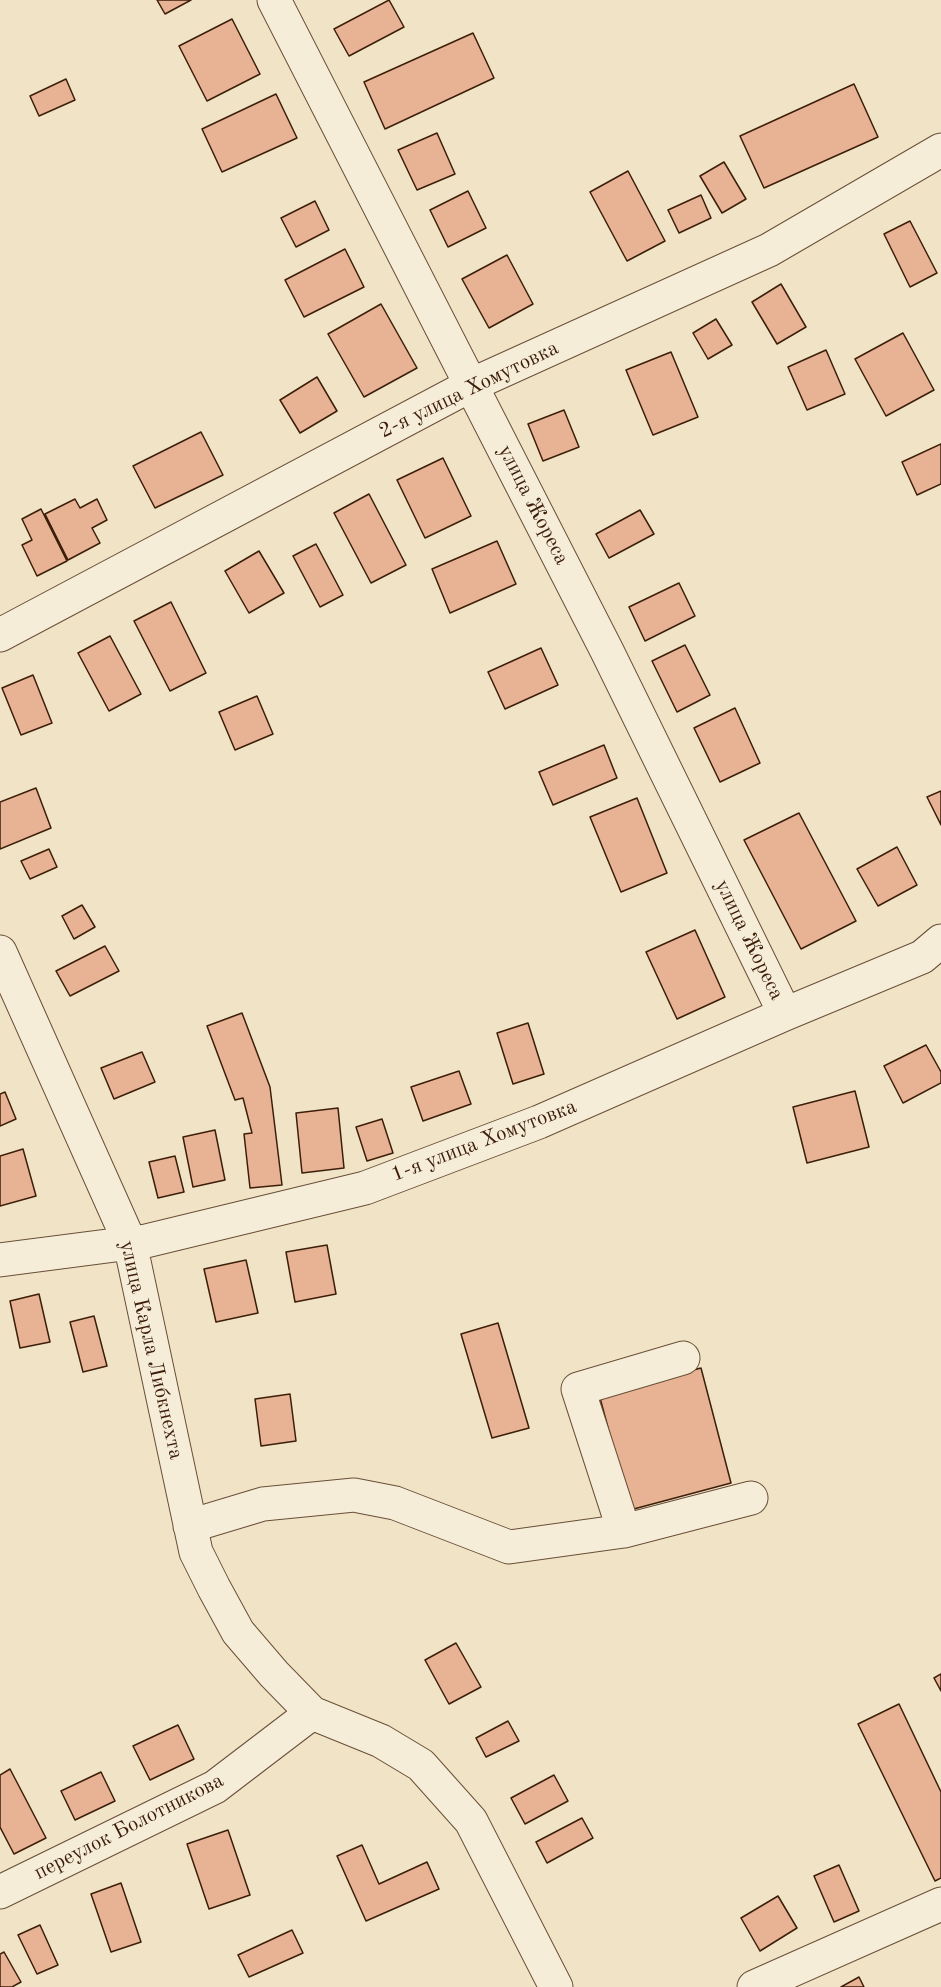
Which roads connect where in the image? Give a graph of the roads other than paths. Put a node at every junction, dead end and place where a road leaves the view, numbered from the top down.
1 (274, 0) edge
2 (941, 150) edge
3 (471, 385) junction
4 (0, 635) edge
5 (0, 952) edge
6 (935, 955) edge
7 (785, 1014) junction
8 (130, 1243) junction
9 (0, 1260) edge
10 (683, 1358) dead end
11 (751, 1498) dead end
12 (190, 1526) junction
13 (624, 1531) junction
14 (312, 1713) junction
15 (0, 1892) edge
16 (941, 1904) edge
17 (556, 1987) edge
18 (754, 1987) edge

1 - 3 street, улица Жореса
2 - 3 street, 2-я улица Хомутовка
3 - 4 street, 2-я улица Хомутовка
3 - 7 street, улица Жореса
5 - 8 street, улица Карла Либкнехта
6 - 7 street, 1-я улица Хомутовка
7 - 8 street, 1-я улица Хомутовка
8 - 9 street, 1-я улица Хомутовка
8 - 12 street, улица Карла Либкнехта
10 - 13 street
11 - 13 street
12 - 13 street
12 - 14 street, улица Карла Либкнехта
14 - 15 street, переулок Болотникова
14 - 17 street
16 - 18 street

